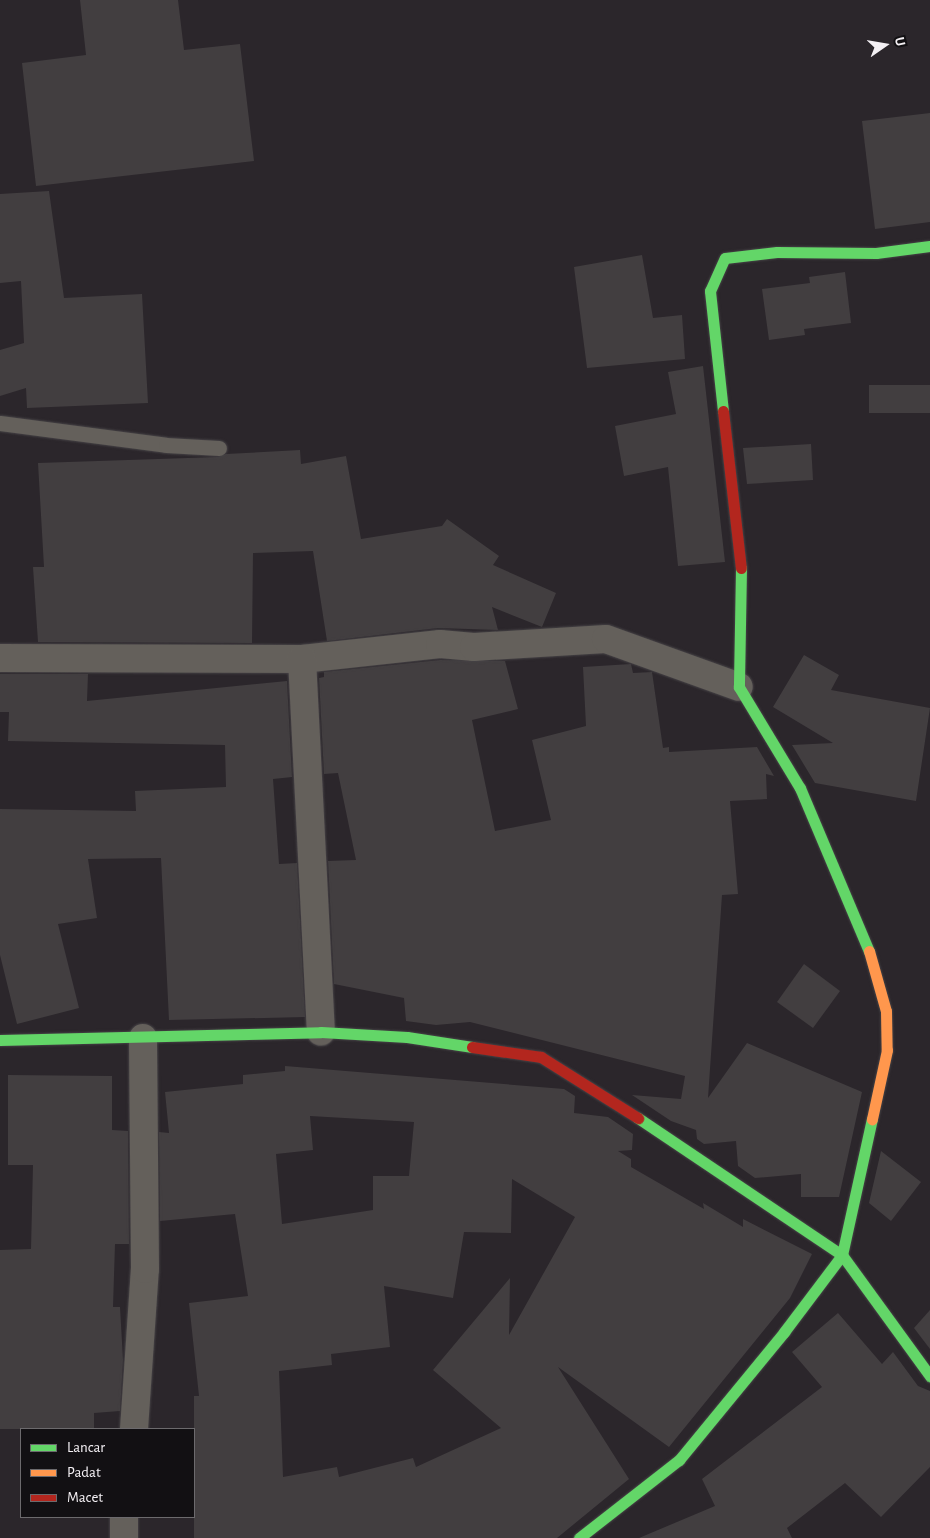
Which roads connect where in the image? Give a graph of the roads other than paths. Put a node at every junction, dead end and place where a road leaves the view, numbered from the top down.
1 (930, 246) edge
2 (0, 423) edge
3 (219, 448) dead end
4 (0, 658) edge
5 (302, 659) junction
6 (740, 687) junction
7 (320, 1032) junction
8 (142, 1038) junction
9 (0, 1040) edge
10 (842, 1255) junction
11 (930, 1376) edge
12 (134, 1428) edge
13 (124, 1518) edge
14 (124, 1538) edge
15 (579, 1538) edge

1 - 6 street
2 - 3 lane
4 - 5 street
5 - 6 street
5 - 7 street
6 - 10 street
7 - 8 street
7 - 10 street
8 - 9 street
8 - 12 street
10 - 11 street
10 - 15 street
13 - 14 street

